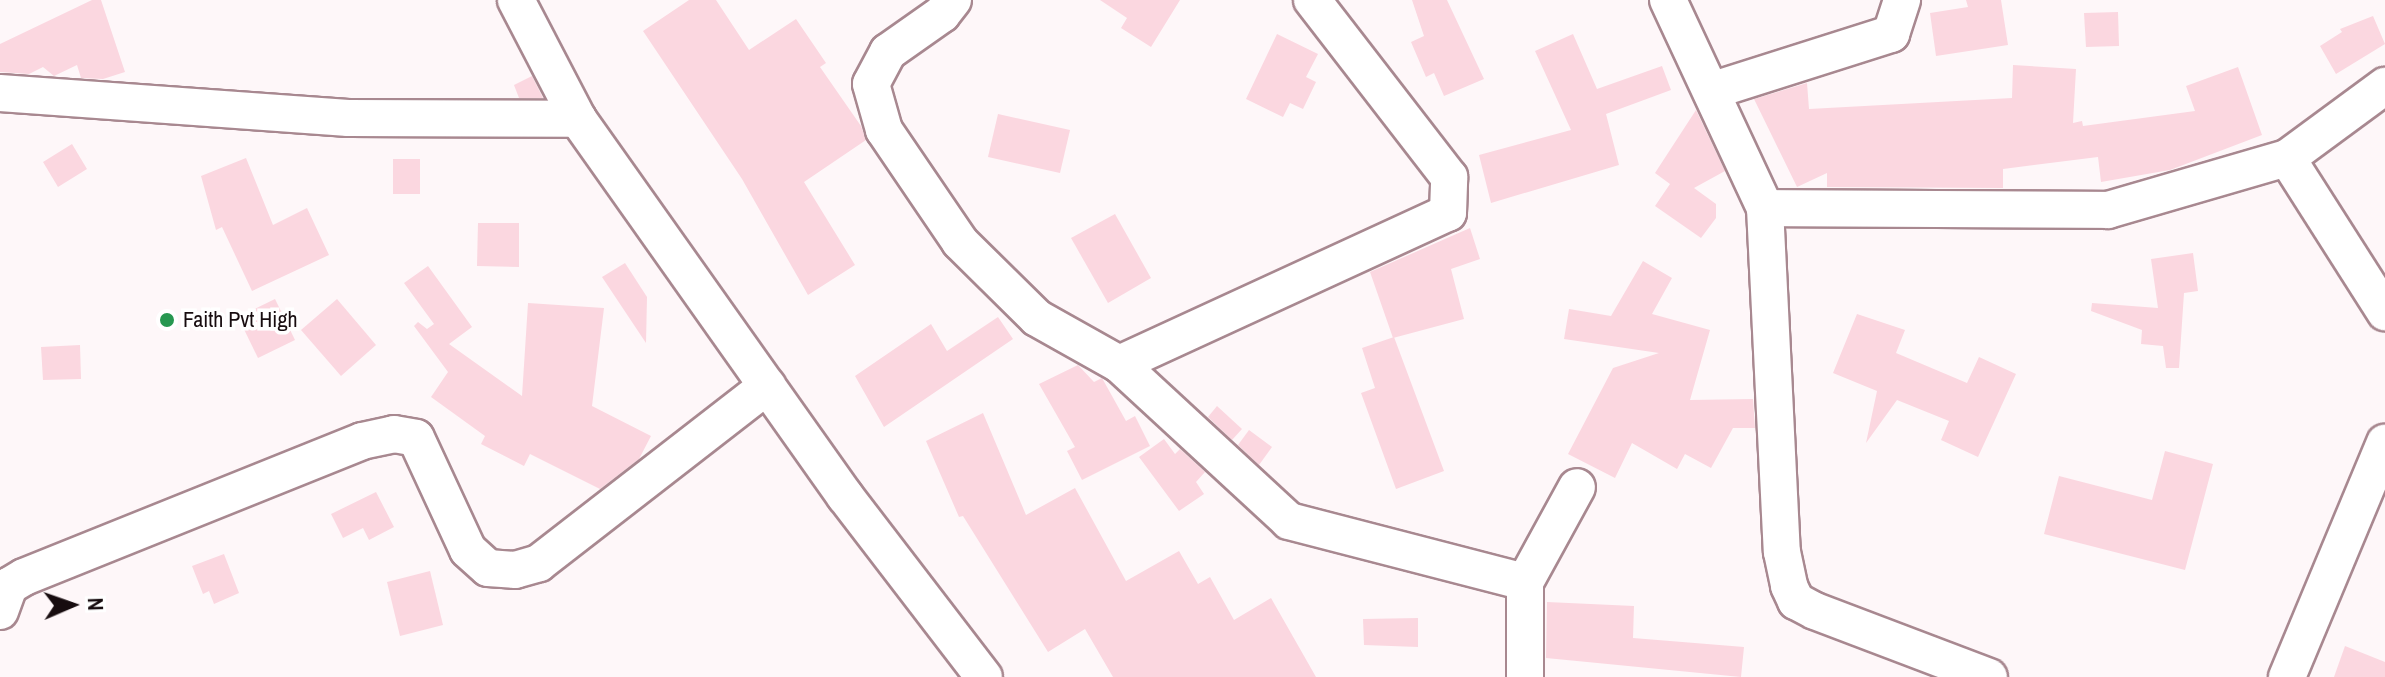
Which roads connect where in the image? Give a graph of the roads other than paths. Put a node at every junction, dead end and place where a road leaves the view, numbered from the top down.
1 (516, 0) edge
2 (953, 0) edge
3 (1312, 0) edge
4 (1668, 0) edge
5 (1902, 0) edge
6 (2385, 86) edge
7 (1714, 90) junction
8 (0, 93) edge
9 (578, 119) junction
10 (2287, 158) junction
11 (1765, 208) junction
12 (2385, 312) edge
13 (1119, 364) junction
14 (767, 386) junction
15 (2385, 443) edge
16 (1577, 487) dead end
17 (1525, 582) junction
18 (0, 611) edge
19 (984, 677) edge
20 (1525, 677) edge
21 (1989, 677) edge
22 (2287, 677) edge

1 - 9 street
2 - 13 street
3 - 13 street
4 - 7 street
5 - 7 street
6 - 10 street
7 - 11 street
8 - 9 street
9 - 14 street
10 - 11 street
10 - 12 street
11 - 21 street
13 - 17 street
14 - 18 street
14 - 19 street
15 - 22 street
16 - 17 street
17 - 20 street

